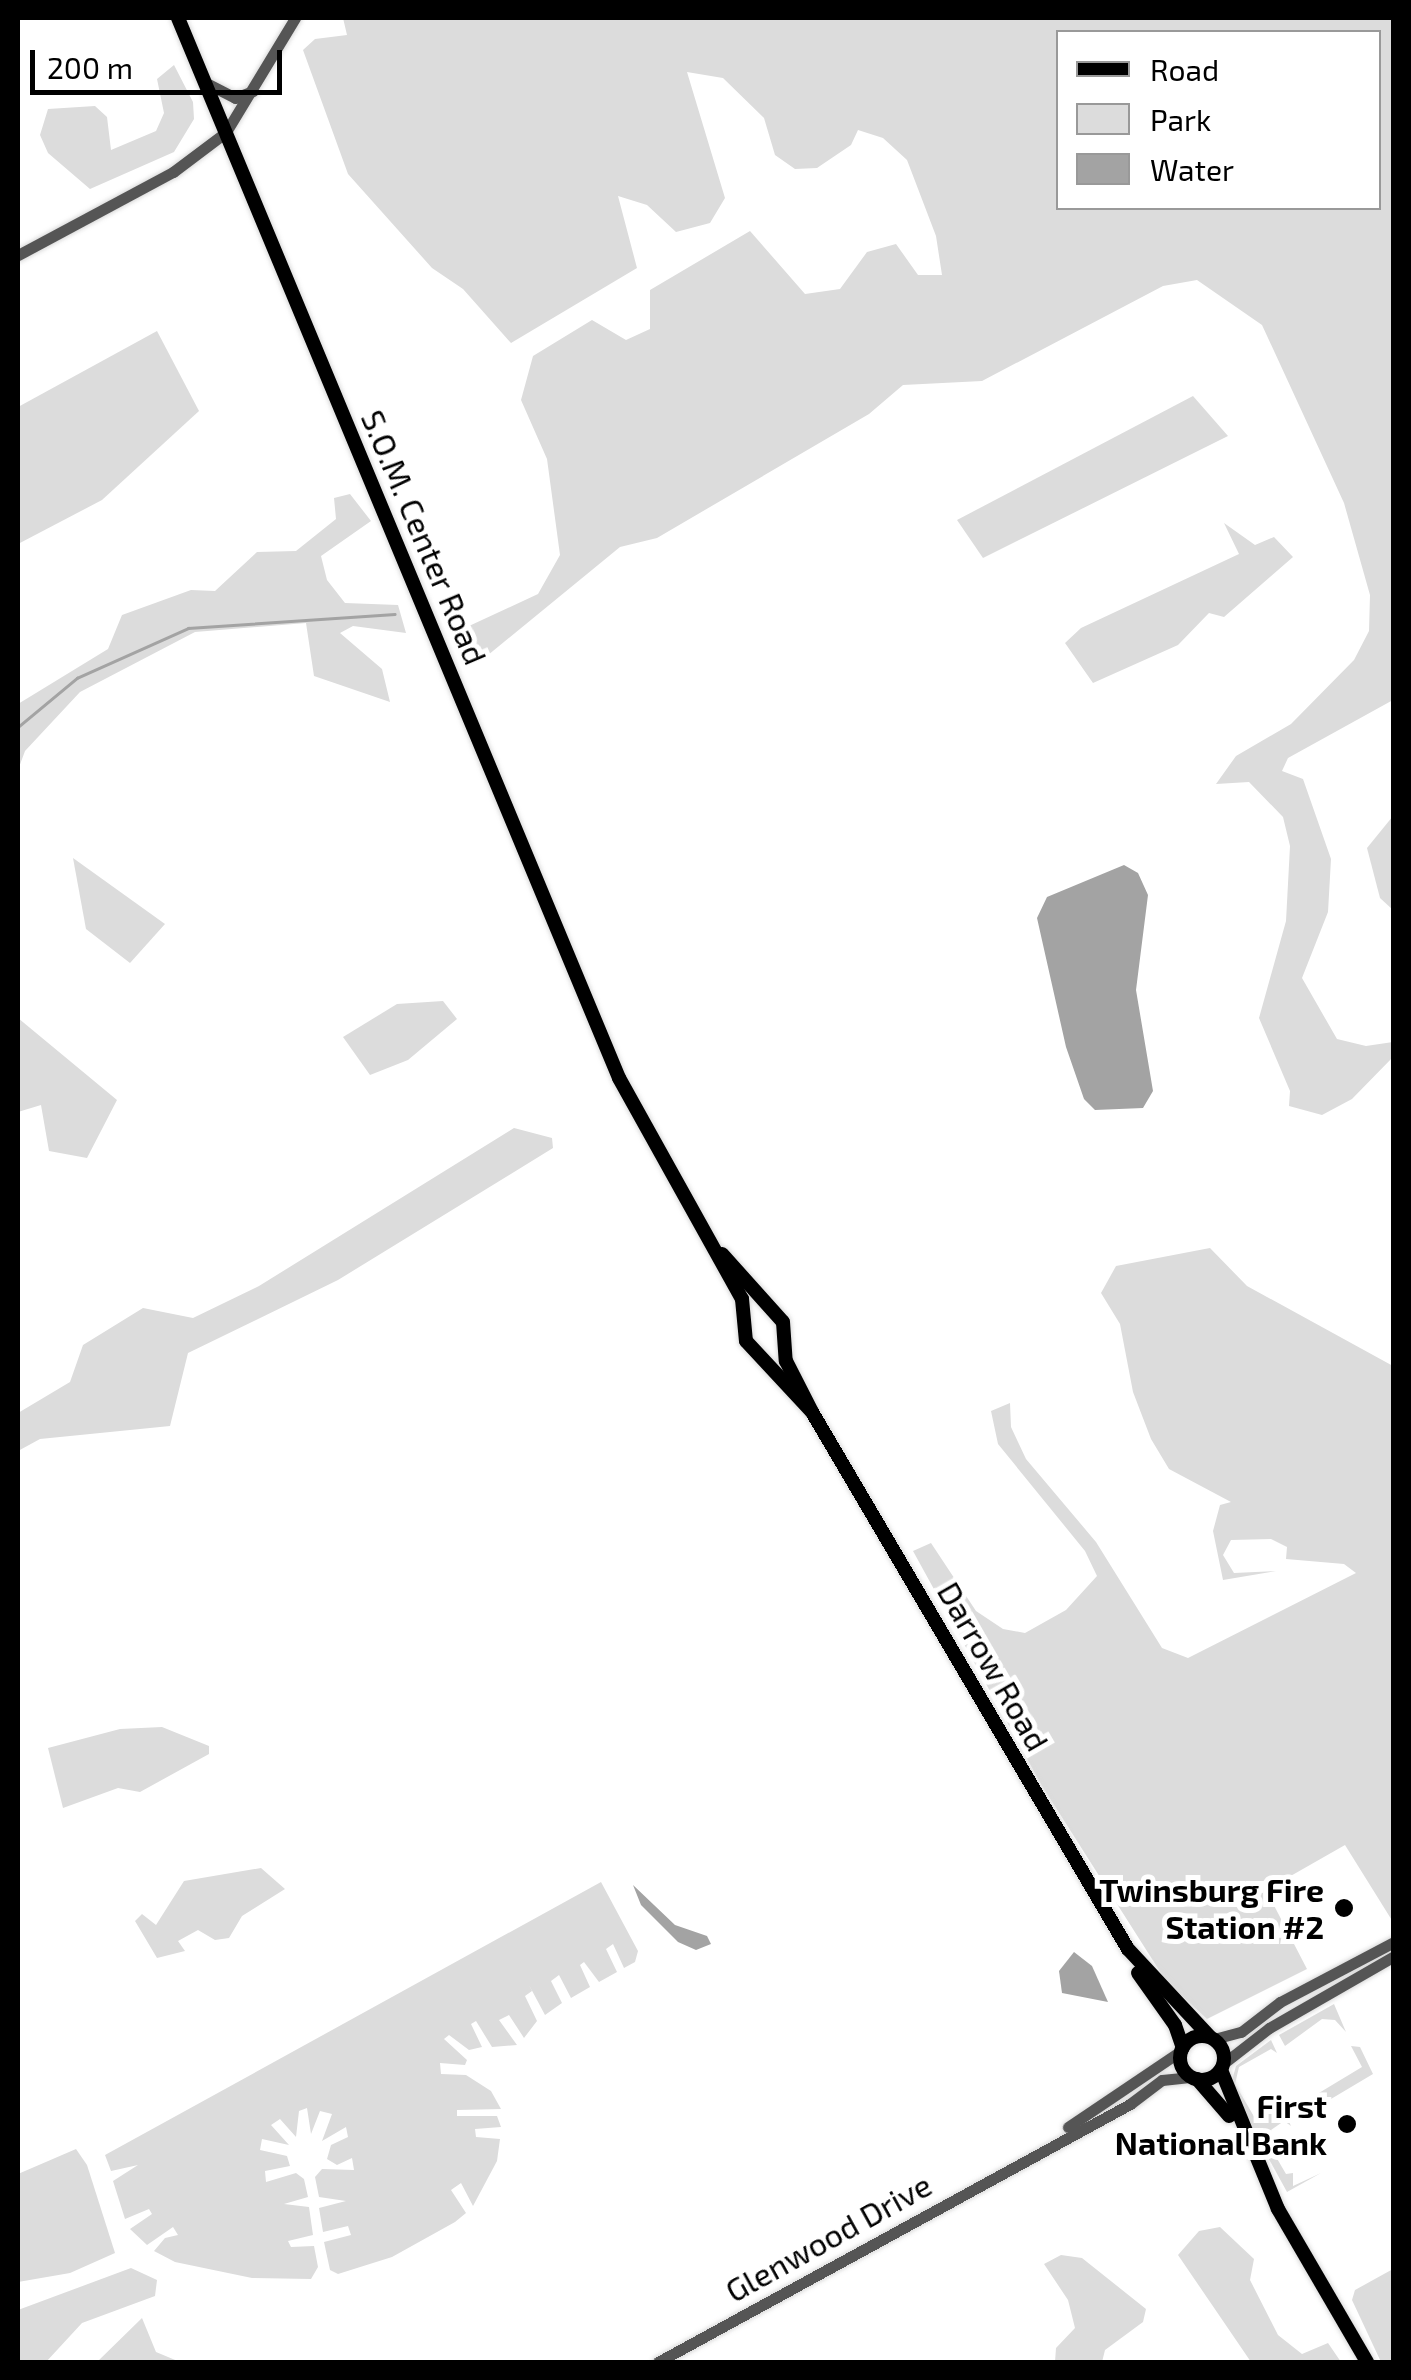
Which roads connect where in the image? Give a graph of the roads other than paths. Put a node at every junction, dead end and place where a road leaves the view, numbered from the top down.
1 (178, 18) edge
2 (295, 18) edge
3 (205, 82) junction
4 (257, 88) junction
5 (226, 132) junction
6 (18, 255) edge
7 (619, 1078) joint
8 (718, 1252) junction
9 (772, 1312) junction
10 (747, 1320) junction
11 (782, 1343) junction
12 (758, 1352) junction
13 (812, 1412) junction
14 (1394, 1942) edge
15 (1128, 1949) junction
16 (1394, 1956) edge
17 (1212, 2038) junction
18 (1182, 2049) junction
19 (1222, 2066) junction
20 (1194, 2078) junction
21 (1024, 2159) junction
22 (1255, 2159) junction
23 (658, 2362) edge
24 (1367, 2362) edge

1 - 3 main road, S.O.M. Center Road
2 - 4 street
3 - 4 street
3 - 5 main road, S.O.M. Center Road
4 - 5 street
5 - 6 street
5 - 7 main road, S.O.M. Center Road
7 - 8 main road, Darrow Road
8 - 9 main road, Darrow Road
8 - 10 main road, Darrow Road
9 - 10 main road
9 - 11 main road, Darrow Road
10 - 12 main road, Darrow Road
11 - 12 main road
11 - 13 main road, Darrow Road
12 - 13 main road, Darrow Road
13 - 15 main road, Darrow Road
14 - 17 street
15 - 17 main road, Darrow Road
15 - 18 main road, Darrow Road
16 - 19 street
17 - 18 main road
17 - 19 main road
18 - 20 main road
18 - 21 street, Glenwood Drive
19 - 20 main road
19 - 22 main road
20 - 21 street, Glenwood Drive
20 - 22 main road
21 - 23 street, Glenwood Drive
22 - 24 main road

